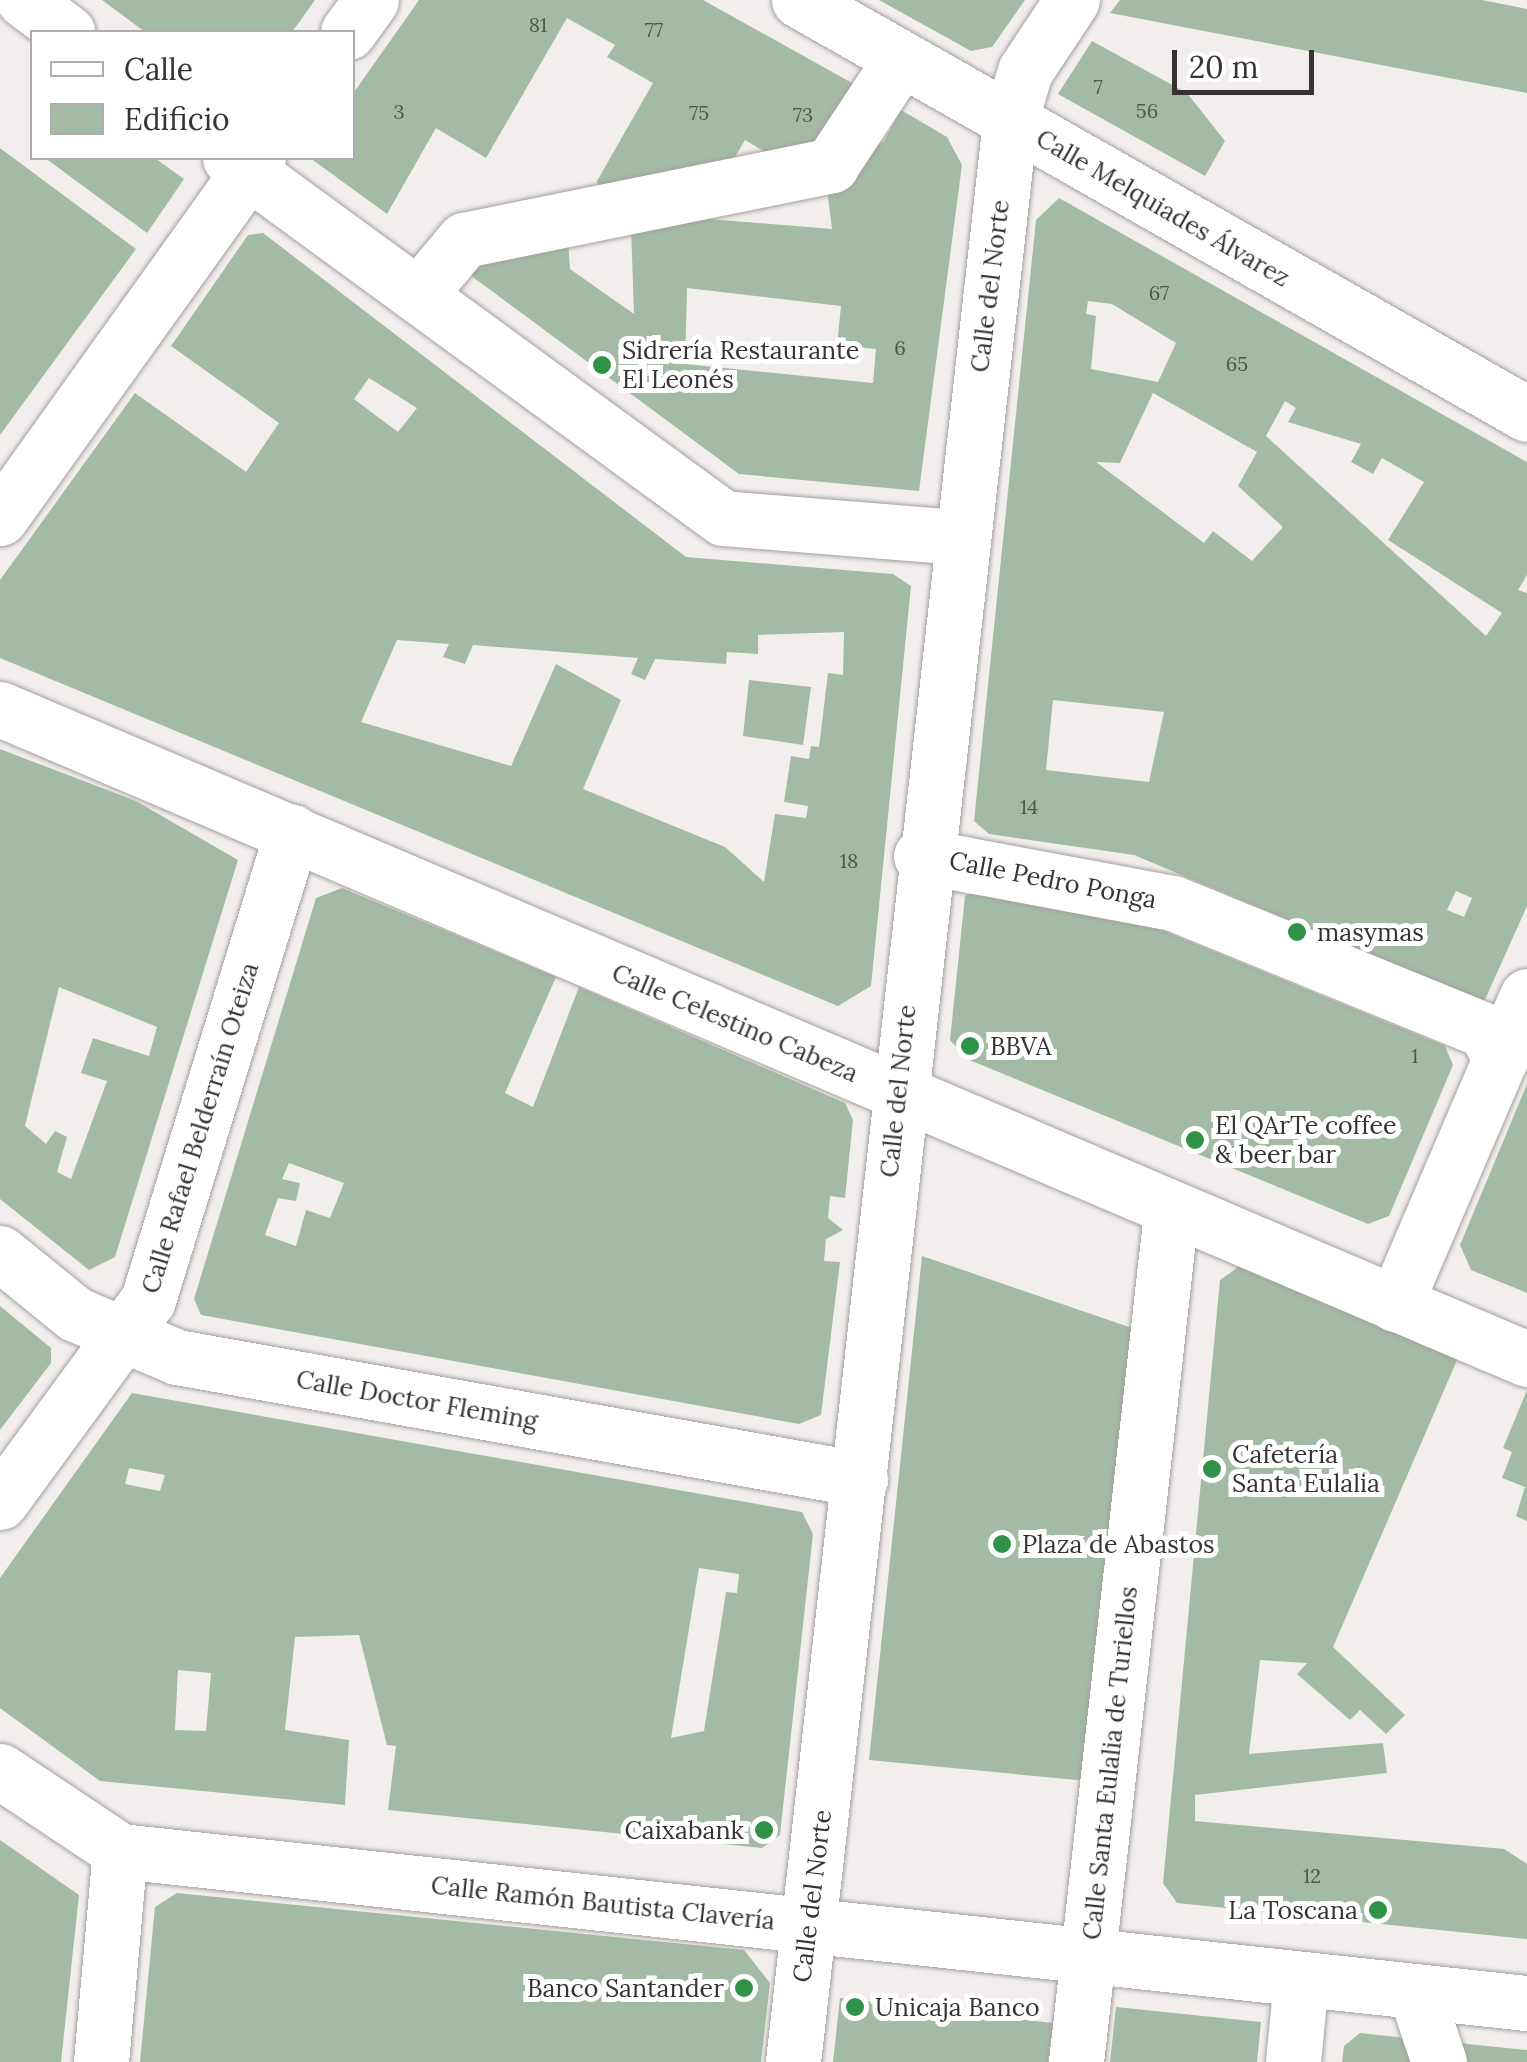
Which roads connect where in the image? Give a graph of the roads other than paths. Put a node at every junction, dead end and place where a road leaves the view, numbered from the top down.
1 (24, 0) edge
2 (372, 0) edge
3 (799, 0) edge
4 (1072, 0) edge
5 (64, 30) edge
6 (350, 30) edge
7 (901, 58) junction
8 (1010, 121) junction
9 (245, 162) edge
10 (418, 295) junction
11 (1527, 414) edge
12 (0, 518) edge
13 (960, 537) junction
14 (0, 709) edge
15 (292, 832) junction
16 (921, 856) junction
17 (1518, 1020) edge
18 (898, 1093) junction
19 (1172, 1212) junction
20 (0, 1253) edge
21 (1395, 1304) junction
22 (122, 1334) junction
23 (1527, 1359) edge
24 (860, 1479) junction
25 (0, 1502) edge
26 (0, 1771) edge
27 (120, 1852) junction
28 (809, 1926) junction
29 (1088, 1956) junction
30 (1301, 1979) junction
31 (1416, 1991) junction
32 (1527, 2003) edge
33 (101, 2062) edge
34 (793, 2062) edge
35 (1076, 2062) edge
36 (1294, 2062) edge
37 (1439, 2062) edge

1 - 5 street
2 - 6 street
3 - 7 street, Calle Melquiades Álvarez
4 - 8 street, Calle del Norte
7 - 8 street, Calle Melquiades Álvarez
7 - 10 street
8 - 11 street, Calle Melquiades Álvarez
8 - 13 street, Calle del Norte
9 - 10 street
9 - 12 street
10 - 13 street
13 - 16 street, Calle del Norte
14 - 15 street, Calle Celestino Cabeza
15 - 18 street, Calle Celestino Cabeza
15 - 22 street, Calle Rafael Belderraín Oteiza
16 - 17 street, Calle Pedro Ponga
16 - 18 street, Calle del Norte
17 - 21 street
18 - 19 street, Calle Celestino Cabeza
18 - 24 street, Calle del Norte
19 - 21 street, Calle Celestino Cabeza
19 - 29 street, Calle Santa Eulalia de Turiellos
20 - 22 street, Calle Doctor Fleming
21 - 23 street, Calle Celestino Cabeza
22 - 24 street, Calle Doctor Fleming
22 - 25 street, Calle Rafael Belderraín Oteiza
24 - 28 street, Calle del Norte
26 - 27 street, Calle Ramón Bautista Clavería
27 - 28 street, Calle Ramón Bautista Clavería
27 - 33 street
28 - 29 street, Calle Ramón Bautista Clavería
28 - 34 street, Calle del Norte
29 - 30 street, Calle Ramón Bautista Clavería
29 - 35 street, Calle Santa Eulalia de Turiellos
30 - 31 street, Calle Ramón Bautista Clavería
30 - 36 street
31 - 32 street, Calle Ramón Bautista Clavería
31 - 37 street

